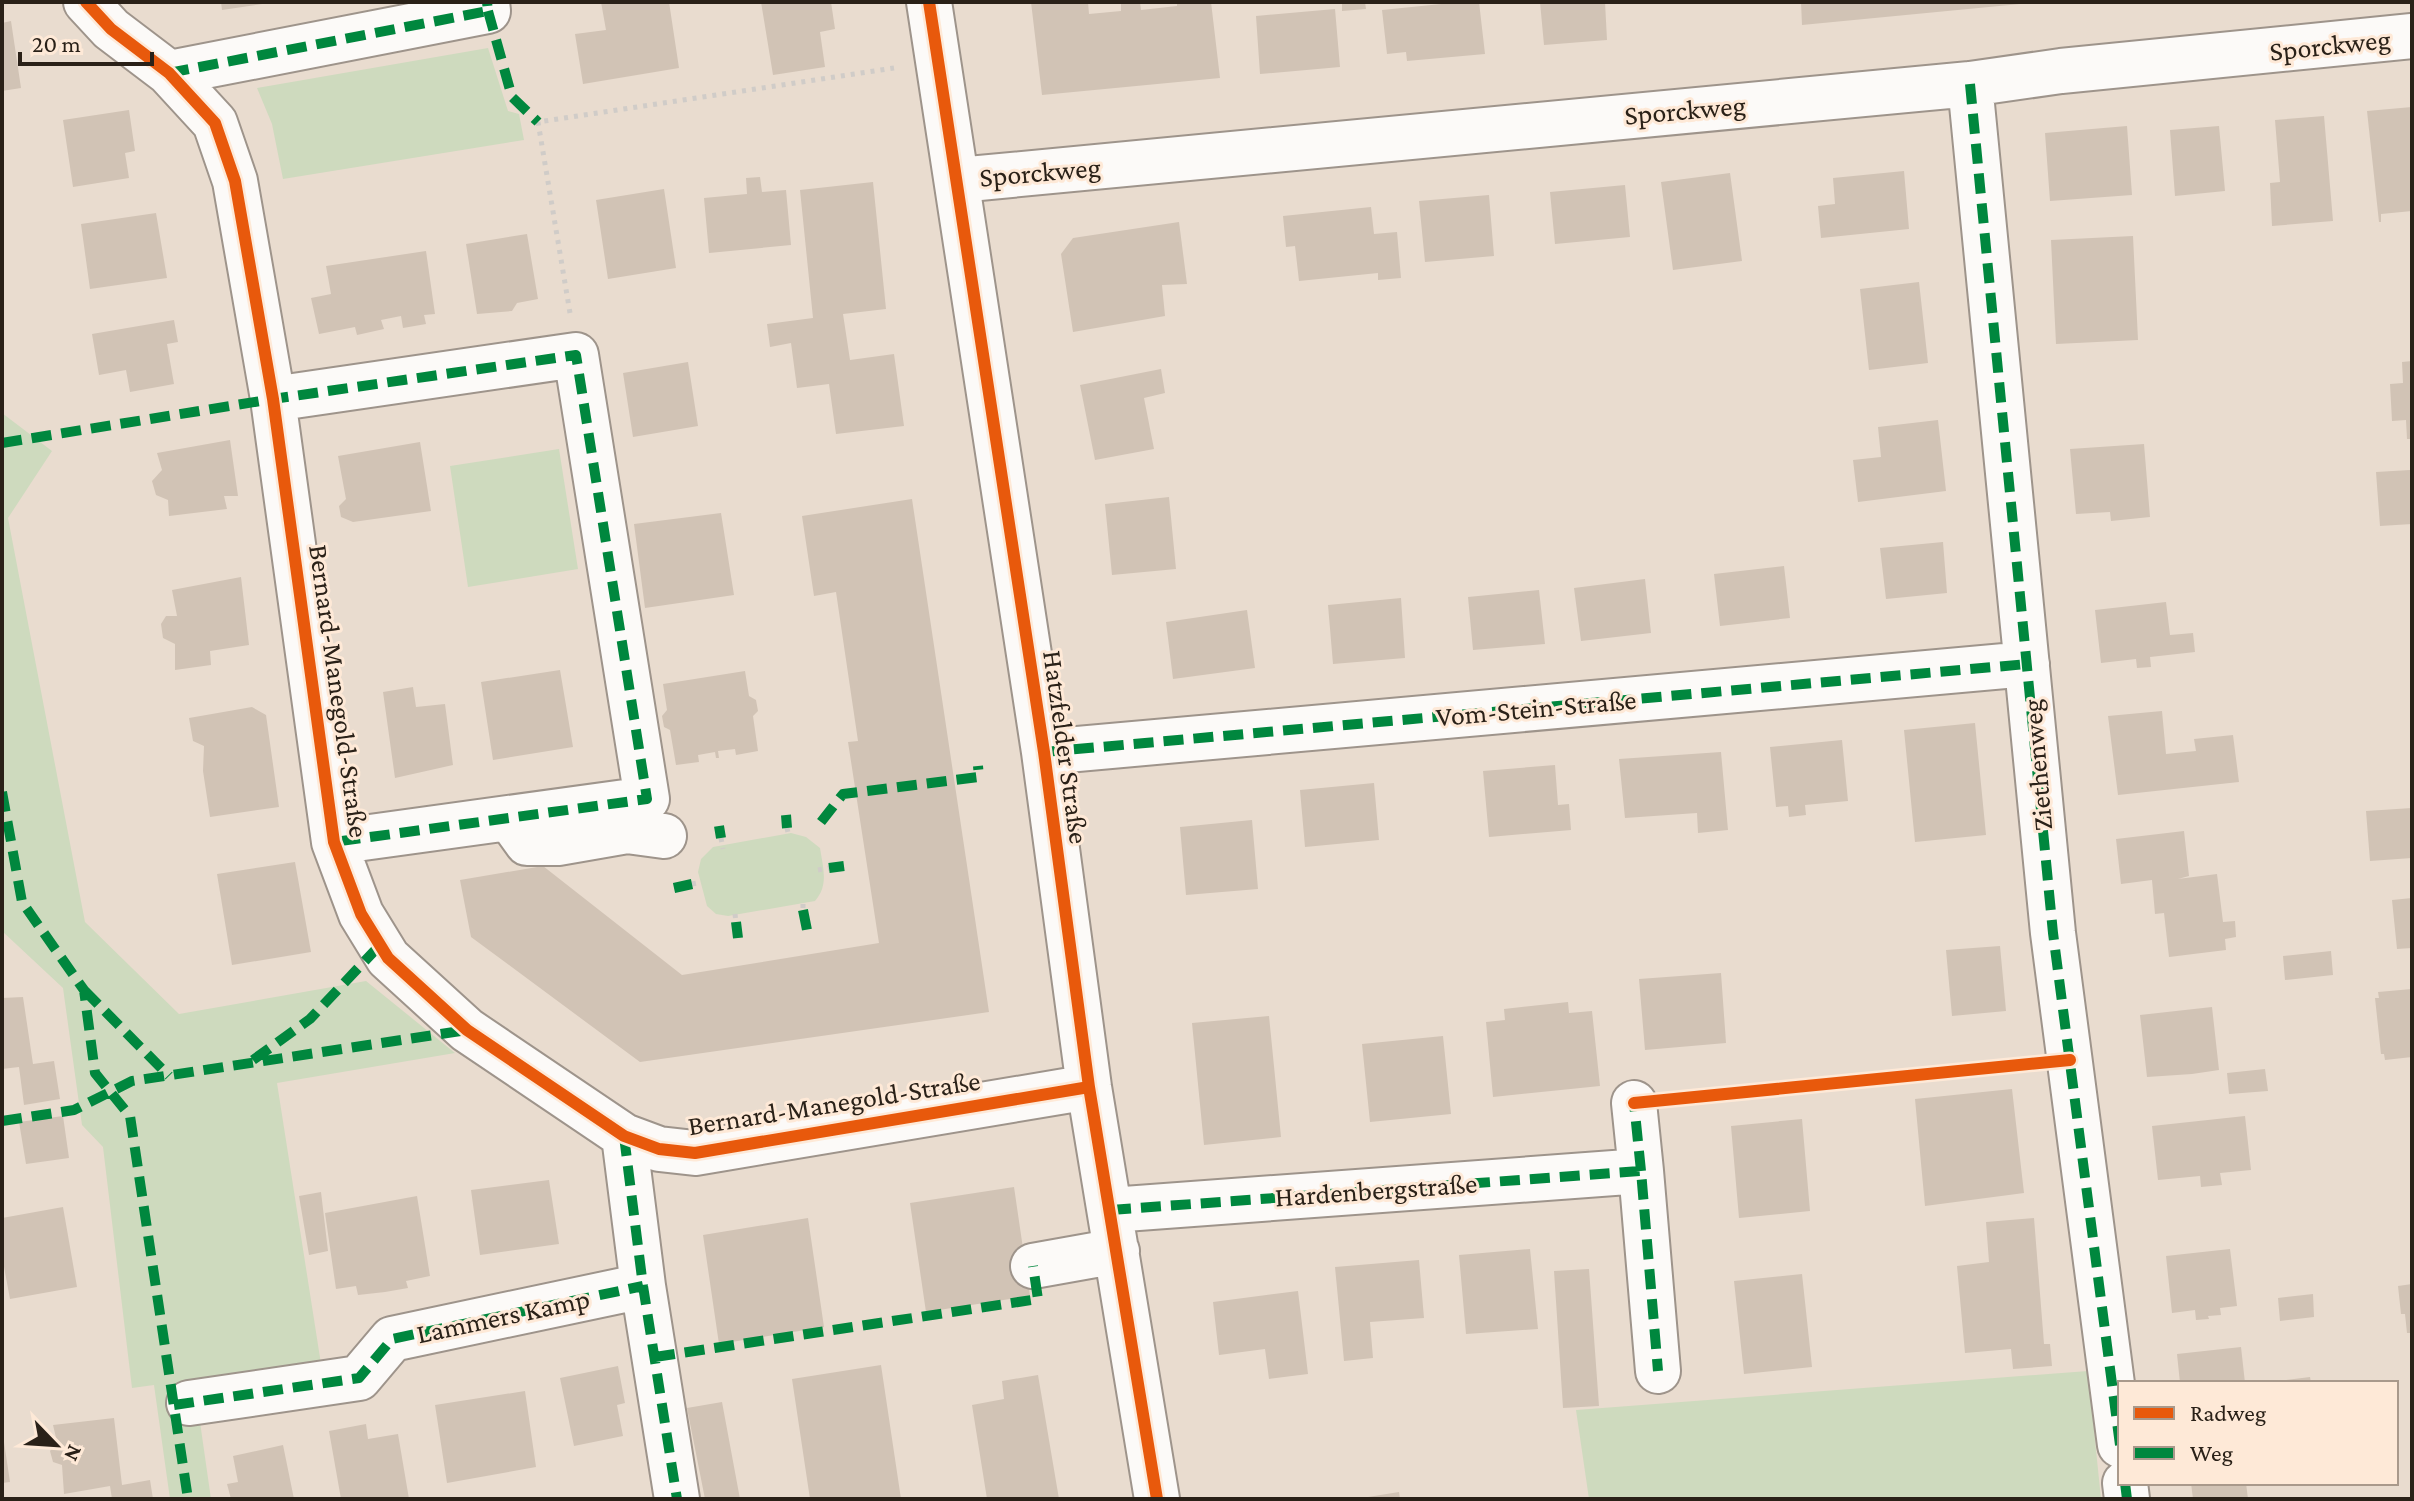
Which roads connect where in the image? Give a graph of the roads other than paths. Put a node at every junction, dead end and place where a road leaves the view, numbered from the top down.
1 (86, 2) edge
2 (487, 2) edge
3 (929, 2) edge
4 (2412, 36) edge
5 (169, 73) junction
6 (1970, 84) junction
7 (958, 180) junction
8 (273, 399) junction
9 (2027, 664) junction
10 (1044, 752) junction
11 (509, 818) junction
12 (664, 836) dead end
13 (334, 842) junction
14 (1089, 1087) junction
15 (1634, 1103) dead end
16 (624, 1136) junction
17 (1641, 1171) junction
18 (1114, 1230) junction
19 (1033, 1266) dead end
20 (643, 1286) junction
21 (1658, 1371) dead end
22 (189, 1403) dead end
23 (2118, 1430) edge
24 (677, 1499) edge
25 (1157, 1499) edge

1 - 5 street, Bernard-Manegold-Straße
2 - 5 street
3 - 7 street, Hatzfelder Straße
4 - 6 street, Sporckweg
5 - 8 street, Bernard-Manegold-Straße
6 - 7 street, Sporckweg
6 - 9 street, Ziethenweg
7 - 10 street, Hatzfelder Straße
8 - 11 street, Bernard-Manegold-Straße
8 - 13 street, Bernard-Manegold-Straße
9 - 10 street, Vom-Stein-Straße
9 - 23 street, Ziethenweg
10 - 14 street, Hatzfelder Straße
11 - 12 street
11 - 13 street, Bernard-Manegold-Straße
13 - 16 street, Bernard-Manegold-Straße
14 - 16 street, Bernard-Manegold-Straße
14 - 18 street, Hatzfelder Straße
15 - 17 street
16 - 20 street
17 - 18 street, Hardenbergstraße
17 - 21 street
18 - 19 street, Hardenbergstraße
18 - 25 street, Hatzfelder Straße
20 - 22 street, Lammers Kamp
20 - 24 street

